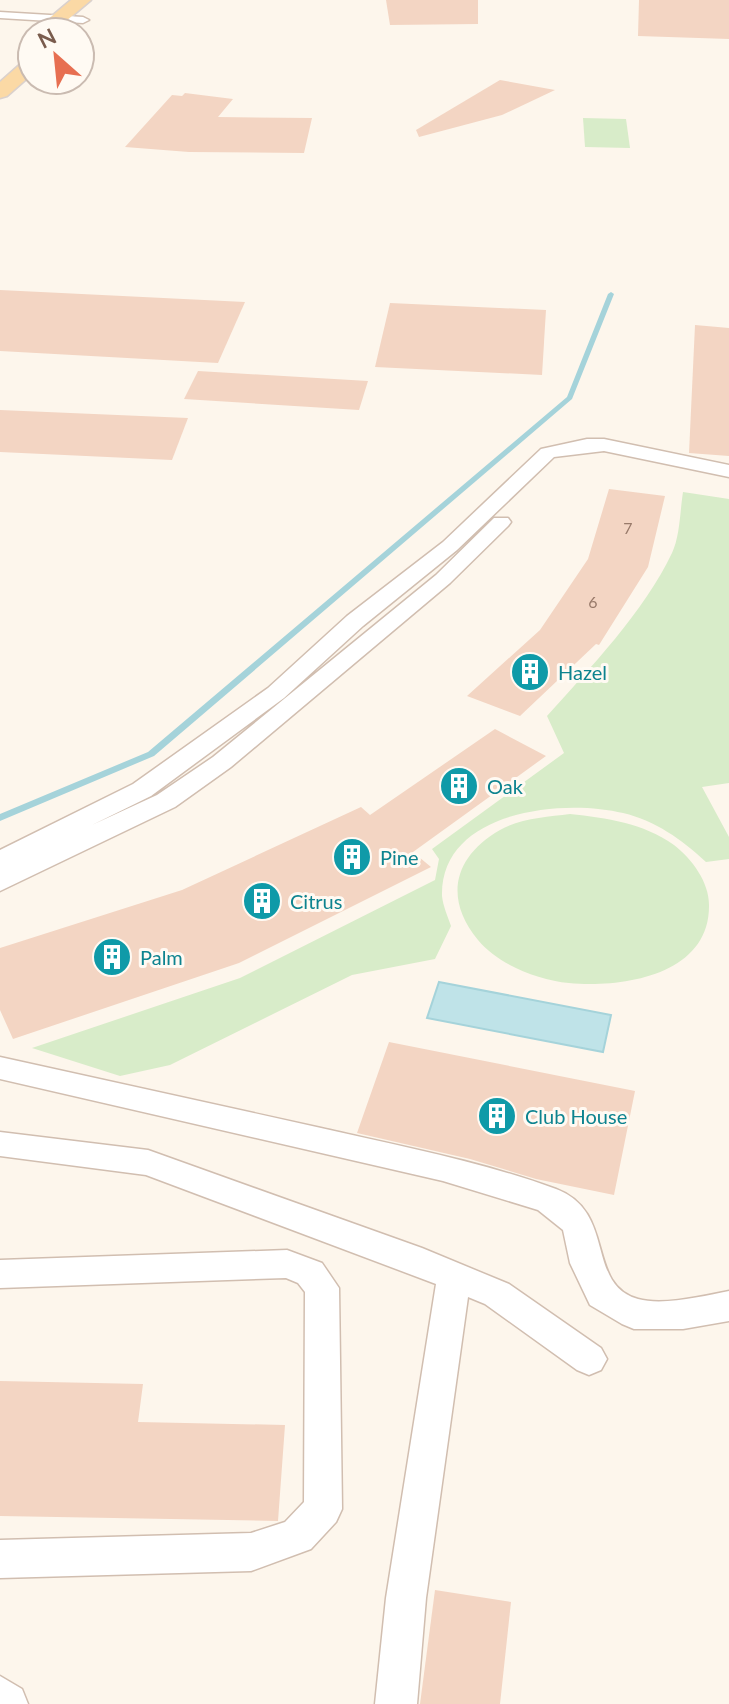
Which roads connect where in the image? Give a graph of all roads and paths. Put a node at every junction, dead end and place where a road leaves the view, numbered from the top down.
1 (105, 0) edge
2 (87, 16) edge
3 (16, 53) edge
4 (0, 66) edge
5 (16, 78) edge
6 (0, 92) edge
7 (573, 448) junction
8 (729, 471) edge
9 (436, 557) junction
10 (459, 562) junction
11 (0, 861) edge
12 (0, 882) edge
13 (0, 1068) edge
14 (0, 1144) edge
15 (0, 1274) edge
16 (454, 1277) junction
17 (729, 1306) edge
18 (589, 1359) dead end
19 (0, 1559) edge
20 (0, 1697) edge
21 (7, 1704) edge
22 (396, 1704) edge

1 - 2 main road
3 - 4 main road
5 - 6 main road
7 - 8 street
7 - 9 street
7 - 10 street
9 - 10 street
9 - 11 street
10 - 12 street
13 - 17 street
14 - 16 street
15 - 19 street
16 - 18 street
16 - 22 street
20 - 21 street

